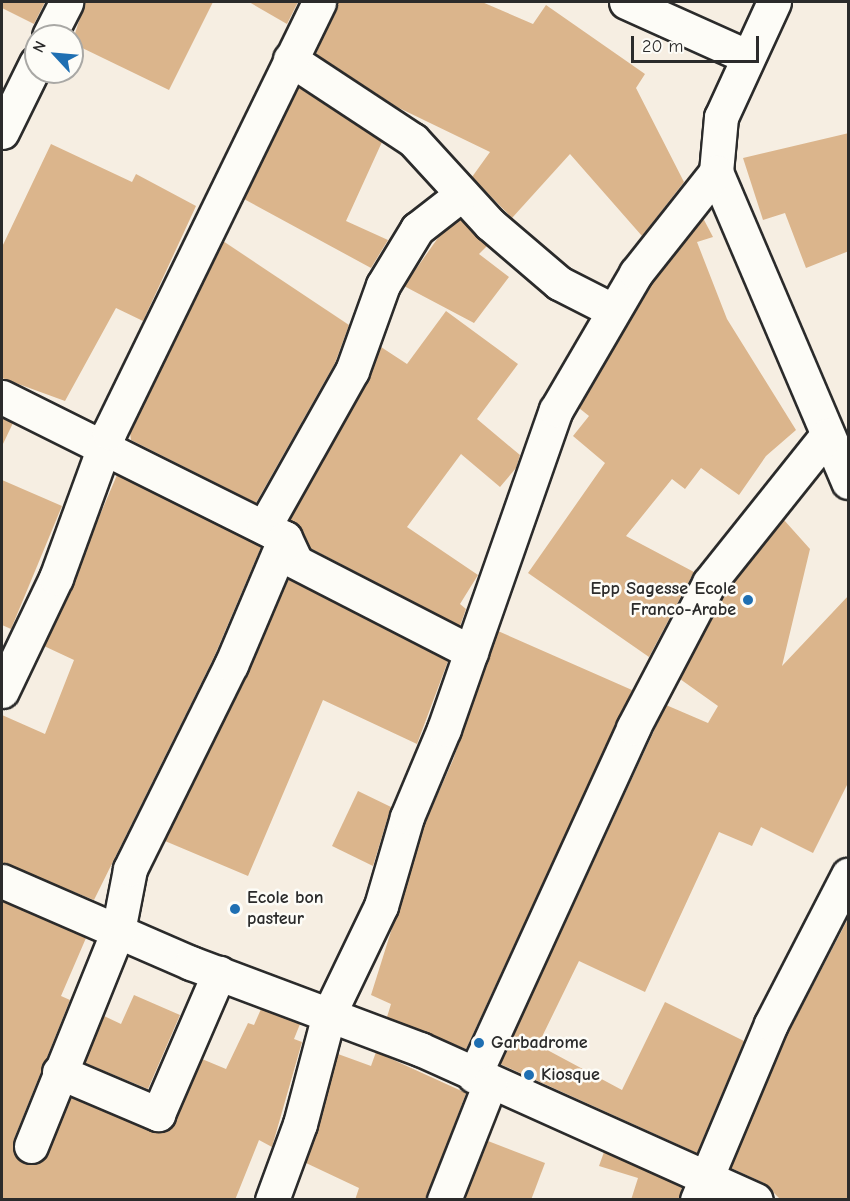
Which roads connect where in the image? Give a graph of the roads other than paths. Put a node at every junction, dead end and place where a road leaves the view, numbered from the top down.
1 (66, 2) edge
2 (319, 2) edge
3 (626, 2) edge
4 (774, 2) edge
5 (55, 24) edge
6 (746, 56) junction
7 (290, 59) junction
8 (26, 84) edge
9 (2, 132) edge
10 (717, 172) junction
11 (462, 194) junction
12 (612, 310) junction
13 (2, 398) edge
14 (827, 435) junction
15 (105, 444) junction
16 (849, 482) edge
17 (275, 532) junction
18 (471, 652) junction
19 (2, 691) edge
20 (849, 875) edge
21 (2, 881) edge
22 (118, 931) junction
23 (219, 973) junction
24 (329, 1014) junction
25 (59, 1072) junction
26 (482, 1079) junction
27 (31, 1146) dead end
28 (701, 1187) edge
29 (272, 1200) edge
30 (444, 1200) edge
31 (756, 1200) edge

1 - 5 street
2 - 7 street
3 - 6 street
4 - 6 street
6 - 10 street
7 - 11 street
7 - 15 street
8 - 9 street
10 - 12 street
10 - 14 street
11 - 12 street
11 - 17 street
12 - 18 street
13 - 15 street
14 - 16 street
14 - 26 street
15 - 17 street
15 - 19 street
17 - 18 street
17 - 22 street
18 - 24 street
20 - 28 street
21 - 22 street
22 - 23 street
22 - 25 street
23 - 24 street
23 - 25 street
24 - 26 street
24 - 29 street
25 - 27 street
26 - 28 street
26 - 30 street
28 - 31 street

